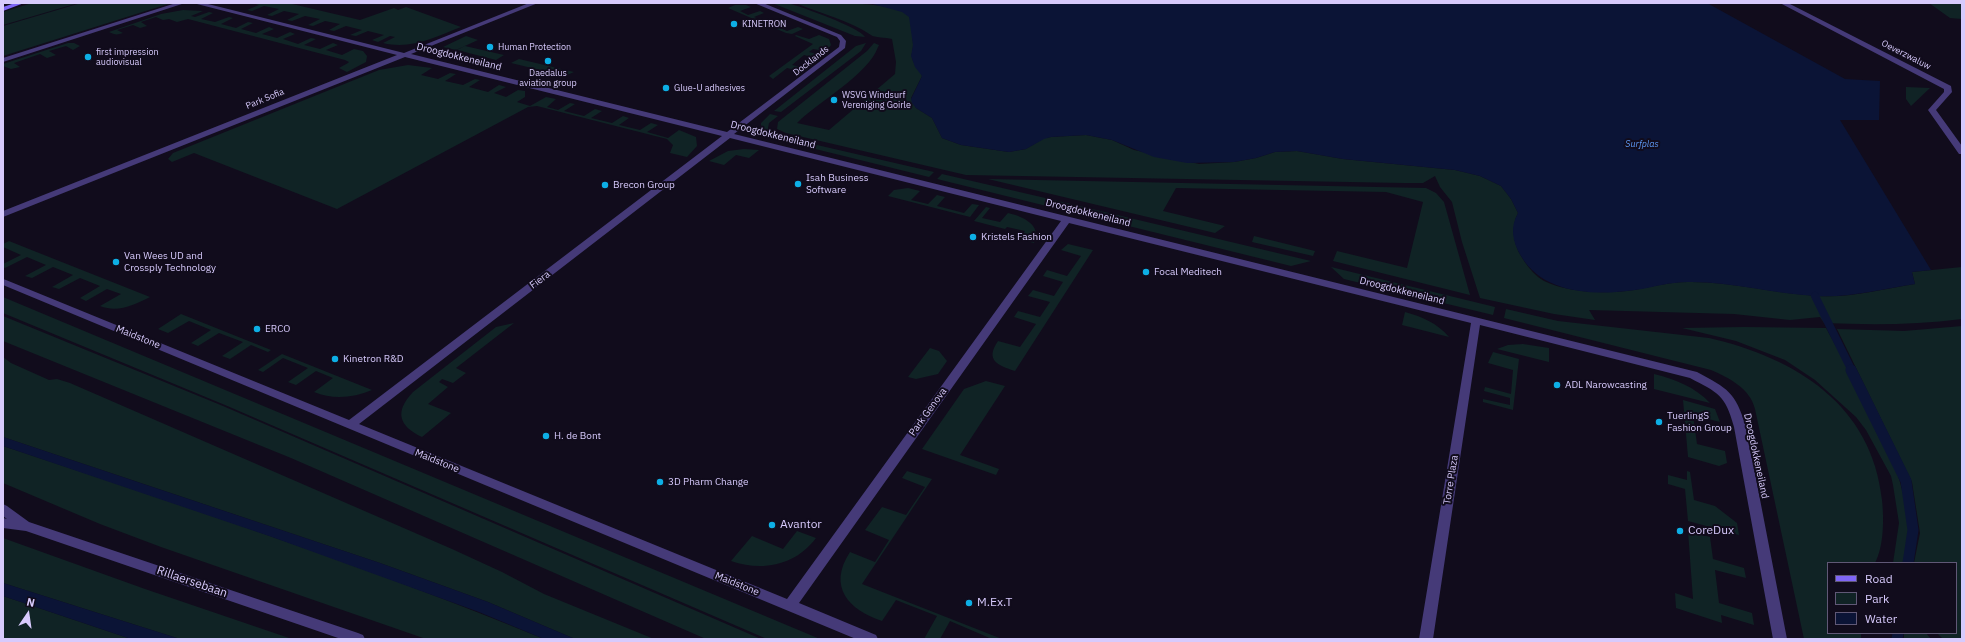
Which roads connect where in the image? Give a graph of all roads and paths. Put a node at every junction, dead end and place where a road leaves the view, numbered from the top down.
1 (21, 3) edge
2 (182, 3) edge
3 (196, 3) edge
4 (535, 3) edge
5 (757, 3) edge
6 (1783, 3) edge
7 (3, 9) edge
8 (405, 55) junction
9 (3, 60) edge
10 (729, 135) junction
11 (1962, 152) edge
12 (3, 214) edge
13 (1067, 219) junction
14 (3, 282) edge
15 (1476, 320) junction
16 (350, 425) junction
17 (3, 509) edge
18 (3, 523) edge
19 (26, 526) junction
20 (790, 605) junction
21 (358, 639) edge
22 (871, 639) edge
23 (1426, 639) edge
24 (1780, 639) edge

1 - 7 main road
2 - 9 street
3 - 8 street, Droogdokkeneiland
4 - 8 street, Park Sofia
5 - 10 street, Docklands
6 - 11 street, Oeverzwaluw
8 - 10 street, Droogdokkeneiland
8 - 12 street, Park Sofia
10 - 13 street, Droogdokkeneiland
10 - 16 street, Fiera
13 - 15 street, Droogdokkeneiland
13 - 20 street, Park Genova
14 - 16 street, Maidstone
15 - 23 street, Torre Plaza
15 - 24 street, Droogdokkeneiland
16 - 20 street, Maidstone
17 - 19 street, Rillaersebaan
18 - 19 street, Rillaersebaan
19 - 21 street, Rillaersebaan
20 - 22 street, Maidstone

